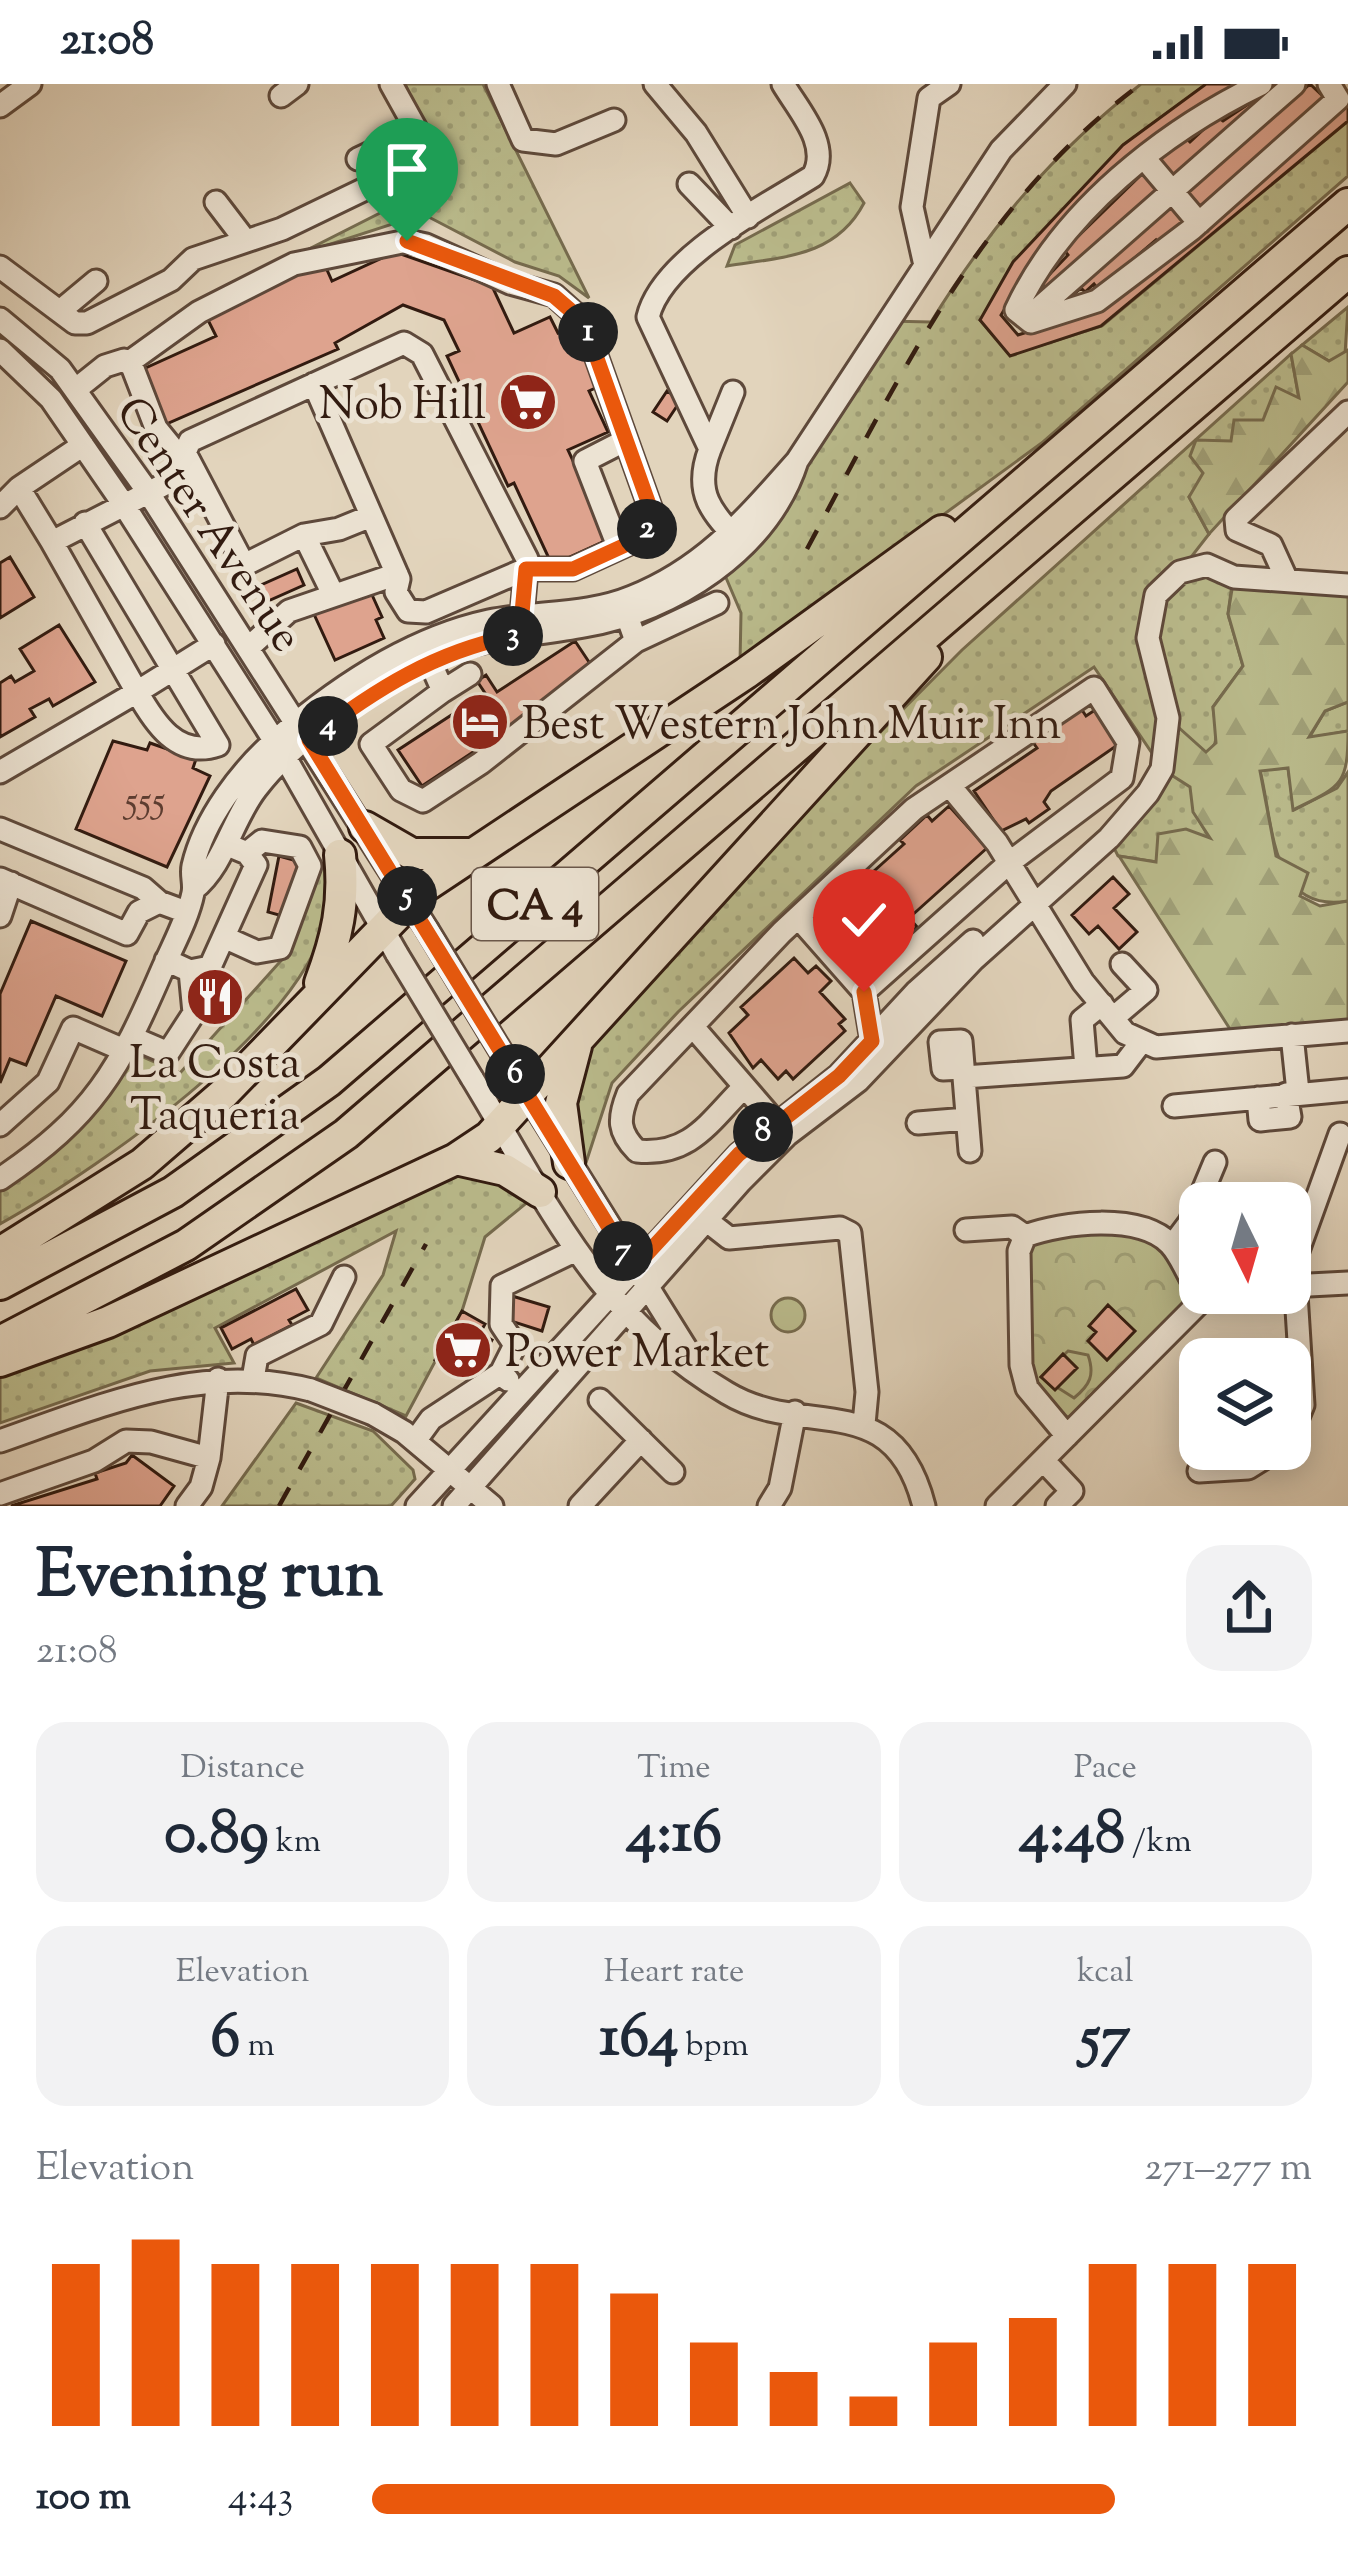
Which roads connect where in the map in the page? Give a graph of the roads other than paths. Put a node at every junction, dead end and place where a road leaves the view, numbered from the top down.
1 (30, 84) edge
2 (391, 84) edge
3 (656, 84) edge
4 (783, 84) edge
5 (949, 84) edge
6 (1065, 84) edge
7 (1262, 84) edge
8 (1294, 84) edge
9 (1330, 84) edge
10 (503, 85) edge
11 (922, 91) edge
12 (0, 106) edge
13 (614, 120) dead end
14 (417, 131) junction
15 (358, 159) dead end
16 (1145, 160) junction
17 (689, 184) dead end
18 (1173, 192) junction
19 (216, 202) dead end
20 (1348, 203) edge
21 (740, 223) junction
22 (1199, 223) junction
23 (244, 240) junction
24 (924, 261) junction
25 (1, 268) edge
26 (1348, 272) edge
27 (96, 281) dead end
28 (1348, 288) edge
29 (60, 311) junction
30 (0, 319) edge
31 (1028, 319) junction
32 (0, 350) edge
33 (1245, 361) junction
34 (128, 364) junction
35 (314, 384) junction
36 (75, 390) junction
37 (733, 392) dead end
38 (1348, 412) edge
39 (626, 440) junction
40 (83, 445) junction
41 (710, 449) junction
42 (184, 456) junction
43 (1034, 474) junction
44 (20, 488) junction
45 (148, 492) junction
46 (122, 502) junction
47 (0, 507) edge
48 (371, 516) junction
49 (86, 523) junction
50 (304, 535) junction
51 (738, 539) junction
52 (52, 542) junction
53 (618, 546) junction
54 (1029, 548) junction
55 (526, 569) junction
56 (397, 574) junction
57 (1286, 578) junction
58 (1348, 585) edge
59 (333, 594) junction
60 (717, 603) dead end
61 (627, 616) junction
62 (521, 626) junction
63 (636, 641) junction
64 (214, 644) junction
65 (248, 648) junction
66 (425, 651) junction
67 (171, 671) junction
68 (470, 674) dead end
69 (443, 691) junction
70 (137, 692) junction
71 (303, 732) junction
72 (280, 750) junction
73 (0, 772) edge
74 (950, 786) junction
75 (365, 827) junction
76 (0, 829) edge
77 (223, 845) junction
78 (248, 853) junction
79 (471, 854) junction
80 (340, 855) junction
81 (1009, 863) junction
82 (5, 881) edge
83 (194, 890) junction
84 (409, 899) junction
85 (1030, 900) junction
86 (159, 902) junction
87 (186, 912) junction
88 (0, 916) edge
89 (798, 917) junction
90 (381, 927) junction
91 (226, 938) junction
92 (166, 960) junction
93 (1122, 964) dead end
94 (190, 971) junction
95 (864, 992) junction
96 (315, 996) junction
97 (1108, 1011) junction
98 (694, 1028) junction
99 (1348, 1031) edge
100 (580, 1034) junction
101 (1292, 1035) junction
102 (872, 1036) junction
103 (1142, 1041) junction
104 (130, 1044) junction
105 (1086, 1068) junction
106 (745, 1087) junction
107 (1348, 1090) edge
108 (1292, 1093) junction
109 (527, 1094) junction
110 (1174, 1106) dead end
111 (967, 1119) junction
112 (918, 1123) dead end
113 (0, 1125) edge
114 (501, 1125) junction
115 (781, 1129) junction
116 (1340, 1134) dead end
117 (970, 1151) dead end
118 (456, 1160) junction
119 (1215, 1162) dead end
120 (569, 1163) junction
121 (0, 1179) edge
122 (540, 1192) junction
123 (1311, 1215) edge
124 (706, 1220) junction
125 (966, 1230) dead end
126 (1025, 1236) junction
127 (1172, 1246) junction
128 (574, 1251) junction
129 (0, 1253) edge
130 (1179, 1257) edge
131 (344, 1277) dead end
132 (640, 1278) junction
133 (1348, 1283) edge
134 (0, 1284) edge
135 (1311, 1285) edge
136 (608, 1297) junction
137 (1183, 1314) edge
138 (626, 1315) junction
139 (0, 1342) edge
140 (0, 1360) edge
141 (500, 1373) junction
142 (703, 1375) junction
143 (218, 1379) junction
144 (254, 1379) junction
145 (521, 1392) junction
146 (600, 1400) dead end
147 (795, 1412) junction
148 (865, 1424) junction
149 (1067, 1436) junction
150 (641, 1440) junction
151 (0, 1441) edge
152 (415, 1442) junction
153 (209, 1458) junction
154 (1043, 1460) junction
155 (450, 1470) junction
156 (1216, 1470) edge
157 (1199, 1471) dead end
158 (673, 1472) dead end
159 (472, 1488) junction
160 (0, 1493) edge
161 (187, 1506) edge
162 (417, 1506) edge
163 (454, 1506) edge
164 (492, 1506) edge
165 (580, 1506) edge
166 (769, 1506) edge
167 (924, 1506) edge
168 (997, 1506) edge
169 (1057, 1506) edge

1 - 12 street
2 - 14 street
3 - 21 street
4 - 21 street
5 - 11 street
6 - 24 street
7 - 16 street
8 - 18 street
9 - 22 street
10 - 13 street
11 - 24 street
14 - 15 street
14 - 23 street
16 - 18 street
16 - 31 street
17 - 21 street
18 - 22 street
18 - 31 street
19 - 23 street
20 - 43 highway, CA 4
21 - 41 street
22 - 31 street
23 - 29 street
24 - 51 street
25 - 29 street
26 - 33 highway, CA 4
27 - 29 street
28 - 33 highway
30 - 36 street, Center Avenue
32 - 40 street, Center Avenue
33 - 54 highway, CA 4
34 - 36 street
34 - 39 street
34 - 42 street
35 - 42 street
35 - 48 street
35 - 55 street
36 - 45 street, Center Avenue
37 - 41 street
38 - 57 street
39 - 53 street
39 - 53 street
40 - 44 street
40 - 46 street, Center Avenue
41 - 51 street
42 - 45 street
42 - 50 street
43 - 79 highway
43 - 134 highway, CA 4
44 - 47 street
44 - 52 street
45 - 46 street
45 - 65 street, Center Avenue
46 - 49 street
46 - 64 street, Center Avenue
48 - 50 street
48 - 56 street
49 - 52 street
49 - 67 street
50 - 59 street
51 - 61 street
51 - 62 street
52 - 70 street
53 - 55 street
54 - 100 highway
54 - 139 highway, CA 4
55 - 56 street
55 - 62 street
56 - 59 street
57 - 58 street
57 - 85 street
59 - 65 street
60 - 63 street
61 - 62 street
61 - 63 street
62 - 66 street
63 - 69 street
64 - 67 street
64 - 72 street, Center Avenue
65 - 71 street, Center Avenue
66 - 69 street
66 - 71 street
67 - 70 street
67 - 70 street
68 - 69 street
70 - 73 street
71 - 72 street
71 - 75 street, Center Avenue
72 - 77 street
72 - 80 street, Center Avenue
72 - 83 street
74 - 81 street
74 - 81 street
74 - 89 street
75 - 79 highway
75 - 84 street, Center Avenue
76 - 86 street
77 - 78 street
77 - 83 street
78 - 91 street
78 - 91 street
79 - 84 highway
80 - 90 street, Center Avenue
80 - 96 highway
81 - 85 street
81 - 95 street
82 - 86 street
82 - 88 street
83 - 87 street
84 - 90 highway
84 - 109 street, Center Avenue, bridge
85 - 97 street
85 - 102 street
85 - 115 street
86 - 87 street
87 - 92 street
89 - 95 street
89 - 98 street
90 - 96 highway
90 - 114 street, Center Avenue, bridge
91 - 94 street
92 - 94 street
92 - 104 street
93 - 97 street
94 - 104 street
95 - 102 street
96 - 129 highway
97 - 103 street
97 - 105 street
98 - 106 street
98 - 106 street
99 - 101 street
100 - 109 highway
100 - 120 highway
101 - 103 street
101 - 108 street
102 - 115 street
103 - 105 street
104 - 113 street
104 - 121 street
105 - 111 street
106 - 115 street
107 - 108 street
108 - 110 street
109 - 114 highway
109 - 120 street, Center Avenue
111 - 112 street
111 - 117 street
114 - 118 highway
114 - 122 street, Center Avenue
115 - 124 street
115 - 132 street
116 - 123 street
118 - 122 highway
118 - 140 highway
119 - 127 street
120 - 132 street, Center Avenue
122 - 128 street, Center Avenue
124 - 132 street
124 - 148 street
125 - 126 street
126 - 127 street
126 - 149 street
127 - 130 street
128 - 136 street, Center Avenue
128 - 141 street
131 - 144 street
132 - 136 street
132 - 138 street
132 - 142 street, Center Avenue
133 - 135 street
136 - 138 street, Center Avenue
136 - 145 street
137 - 149 street
138 - 142 street, Center Avenue
138 - 159 street
141 - 145 street
141 - 152 street
142 - 147 street, Center Avenue
143 - 144 street
143 - 151 street
143 - 153 street
144 - 152 street, bridge
145 - 155 street
146 - 150 street
147 - 148 street, Center Avenue
147 - 166 street
148 - 167 street
149 - 154 street
150 - 158 street
150 - 165 street
152 - 155 street
153 - 160 street
153 - 161 street
154 - 168 street
154 - 169 street
155 - 159 street
155 - 162 street
156 - 157 street
159 - 163 street
159 - 164 street

